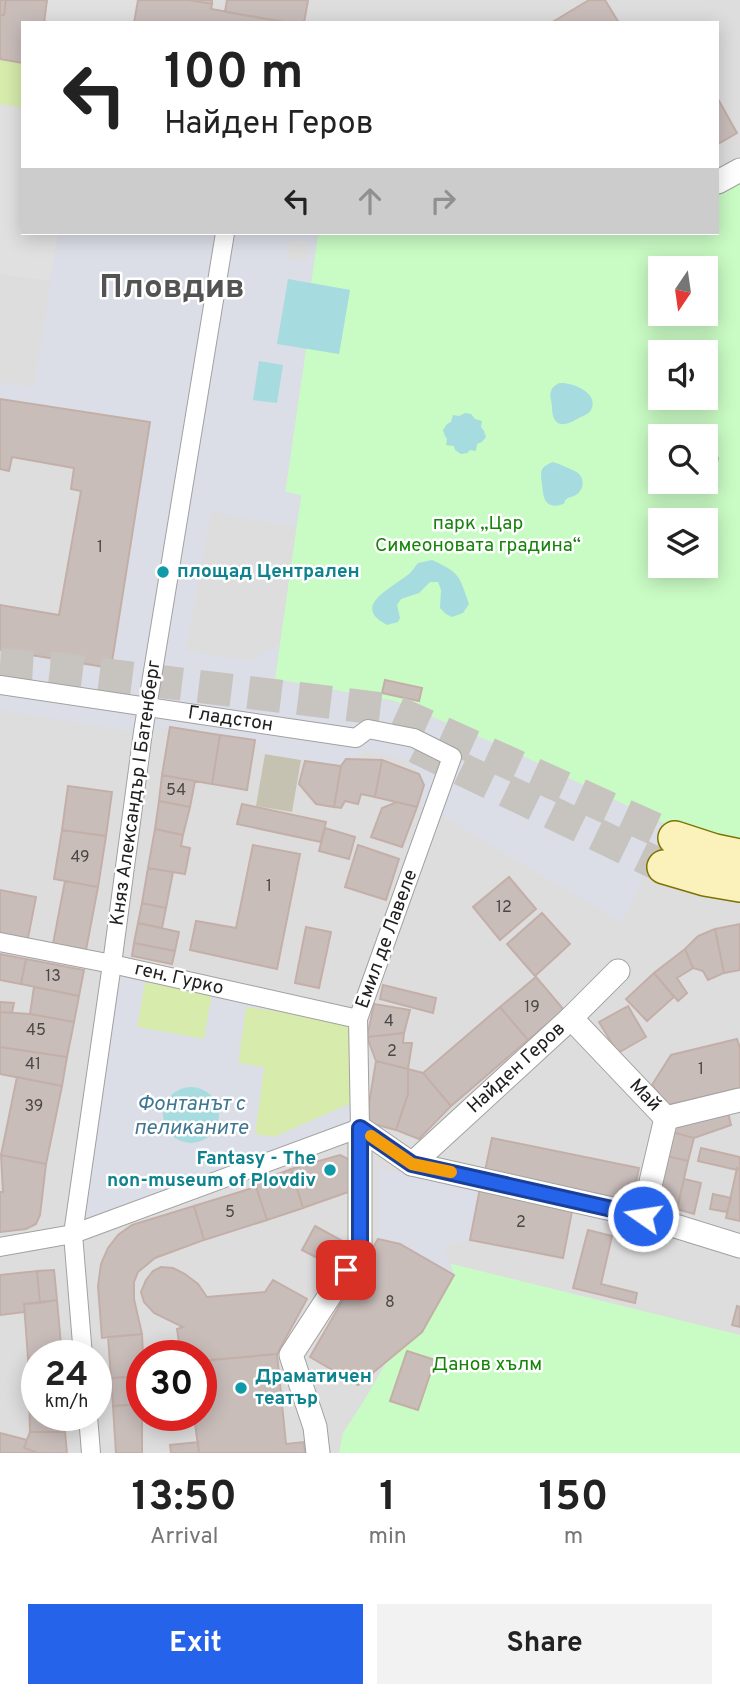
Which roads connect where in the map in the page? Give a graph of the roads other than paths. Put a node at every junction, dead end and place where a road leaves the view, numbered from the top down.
1 (740, 170) edge
2 (719, 181) edge
3 (225, 235) edge
4 (0, 685) edge
5 (147, 707) junction
6 (452, 757) joint
7 (740, 856) edge
8 (740, 885) edge
9 (0, 942) edge
10 (112, 964) junction
11 (618, 971) dead end
12 (571, 1018) junction
13 (358, 1019) junction
14 (740, 1100) edge
15 (666, 1118) junction
16 (360, 1128) junction
17 (412, 1164) junction
18 (643, 1216) junction
19 (73, 1234) junction
20 (740, 1246) edge
21 (0, 1247) edge
22 (82, 1340) edge
23 (89, 1431) edge
24 (91, 1453) edge
25 (318, 1453) edge

1 - 2 street
3 - 5 street, Княз Александър I Батенберг
4 - 5 street, Гладстон
5 - 6 street, Гладстон
5 - 10 street, Княз Александър I Батенберг
6 - 13 street, Емил де Лавеле
7 - 8 main road
9 - 10 street, ген. Гурко
10 - 13 street, ген. Гурко
10 - 19 street, Княз Александър I Батенберг
11 - 12 street, Найден Геров
12 - 15 street, Май
12 - 17 street, Найден Геров
13 - 16 street, Емил де Лавеле
14 - 15 street, Май
15 - 18 street
16 - 17 street
16 - 19 street
16 - 25 street
17 - 18 street
18 - 20 street
19 - 21 street
19 - 22 street, Княз Александър I Батенберг
23 - 24 street

